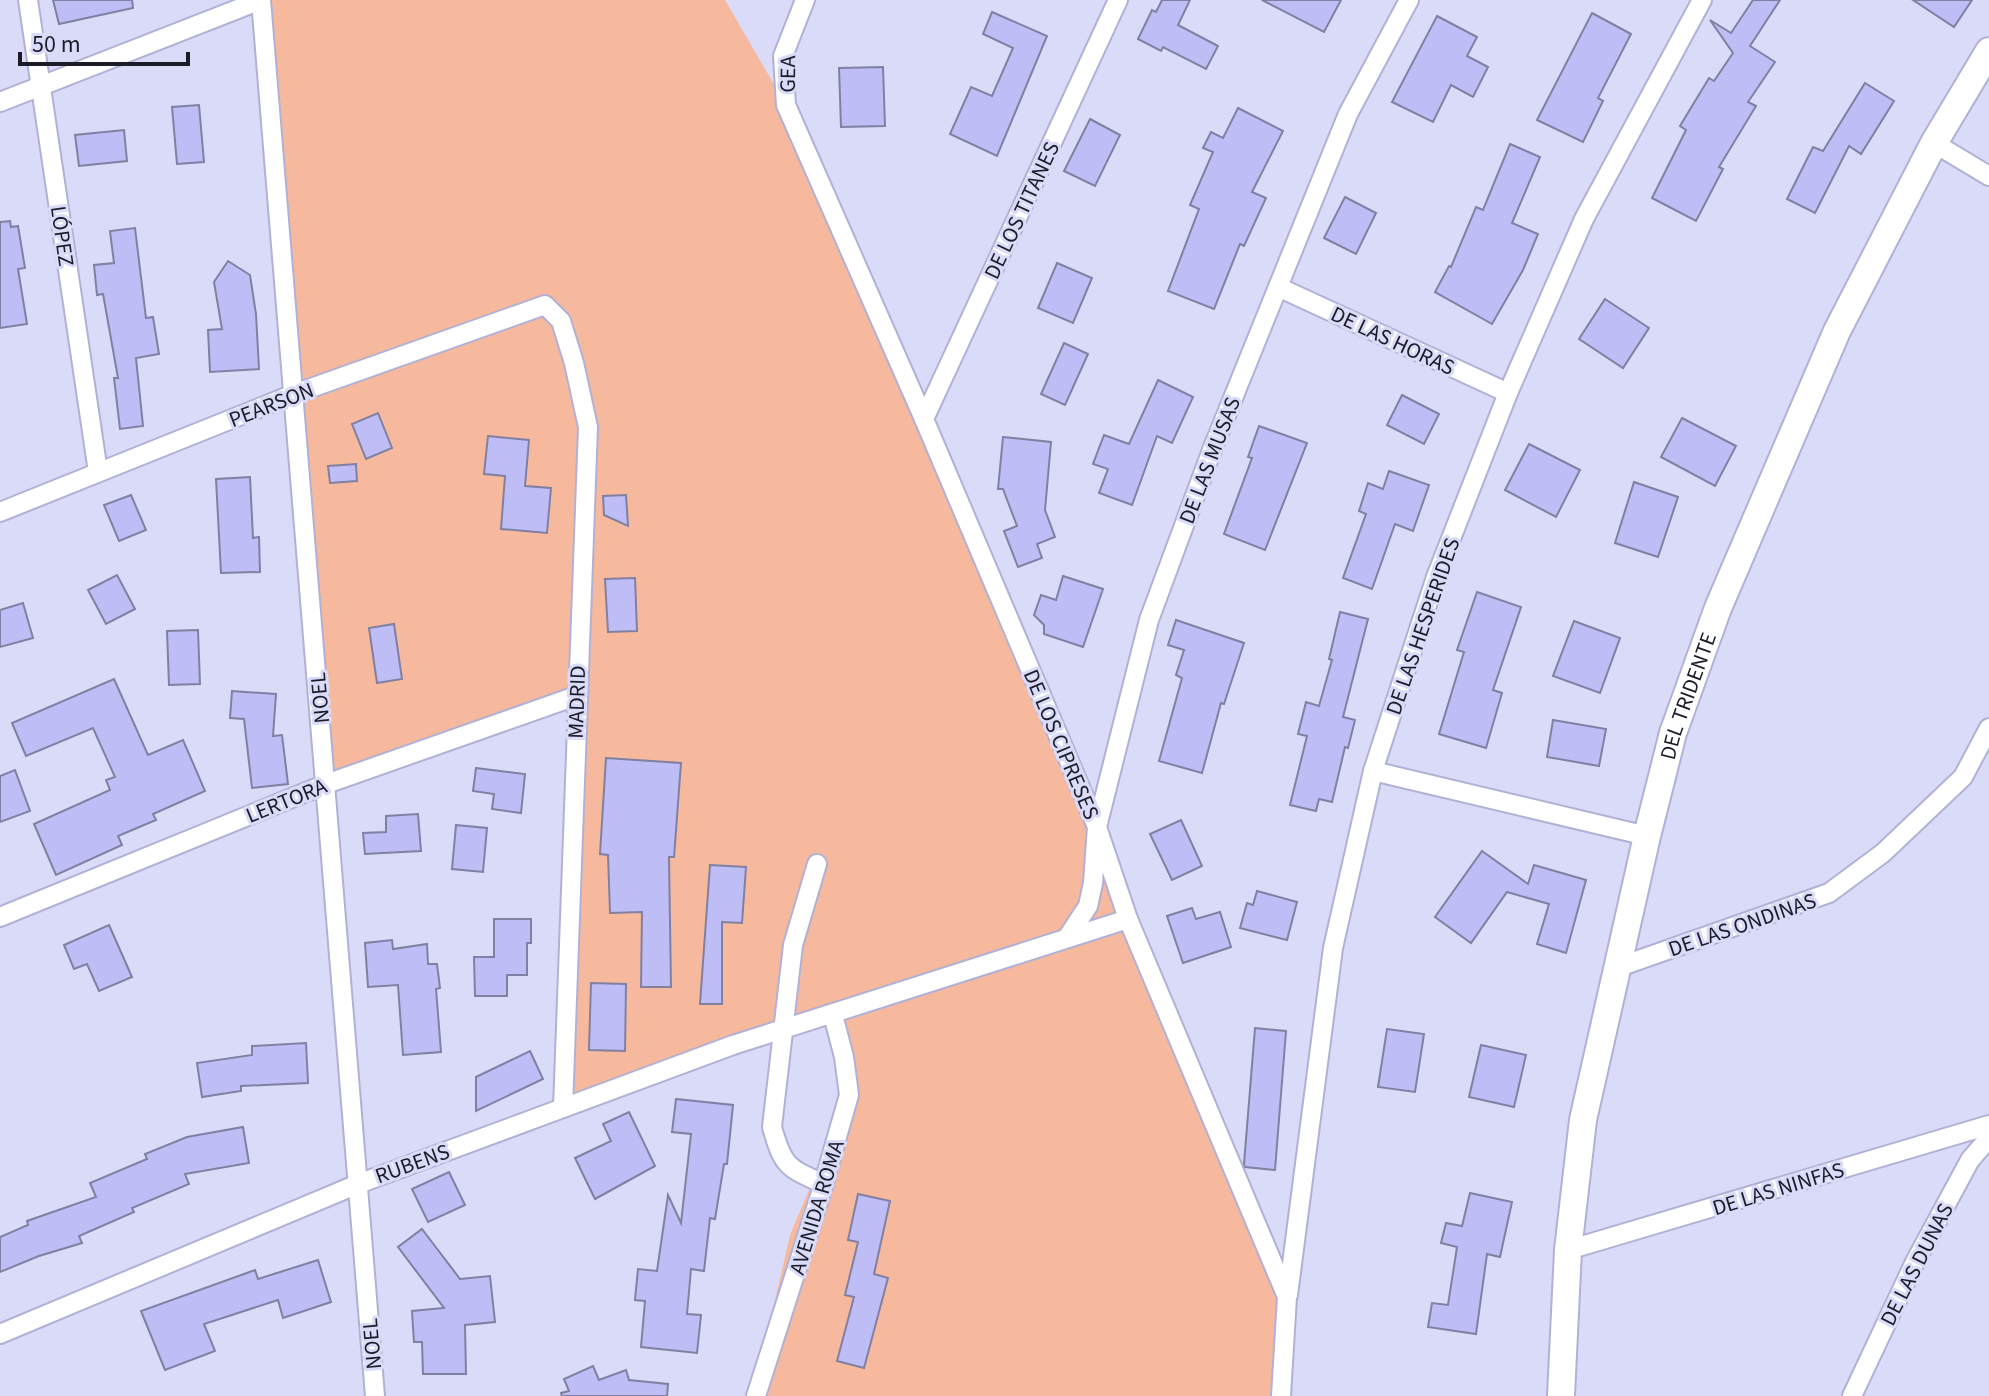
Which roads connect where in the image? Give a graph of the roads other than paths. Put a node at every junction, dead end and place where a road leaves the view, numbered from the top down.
1 (28, 0) edge
2 (261, 0) edge
3 (805, 0) edge
4 (1118, 0) edge
5 (1409, 0) edge
6 (1702, 0) edge
7 (1989, 51) edge
8 (41, 86) junction
9 (0, 102) edge
10 (786, 105) joint
11 (1934, 143) junction
12 (1989, 176) edge
13 (1278, 287) junction
14 (545, 305) joint
15 (1508, 393) junction
16 (294, 394) junction
17 (924, 419) junction
18 (98, 472) junction
19 (0, 512) edge
20 (576, 696) junction
21 (1989, 728) edge
22 (1373, 771) junction
23 (326, 784) junction
24 (1097, 827) junction
25 (1647, 836) junction
26 (817, 864) dead end
27 (0, 917) edge
28 (1128, 919) junction
29 (1067, 938) junction
30 (1616, 968) junction
31 (833, 1015) junction
32 (784, 1030) junction
33 (563, 1108) junction
34 (1989, 1125) edge
35 (1989, 1138) edge
36 (358, 1184) junction
37 (824, 1184) junction
38 (1568, 1250) junction
39 (1287, 1297) junction
40 (0, 1334) edge
41 (375, 1396) edge
42 (756, 1396) edge
43 (1281, 1396) edge
44 (1561, 1396) edge
45 (1852, 1396) edge

1 - 8 street, LÓPEZ
2 - 8 street
2 - 16 street, NOEL
3 - 10 street, GEA
4 - 17 street, DE LOS TITANES
5 - 13 street, DE LAS MUSAS
6 - 15 street, DE LAS HESPERIDES
7 - 11 main road, DEL TRIDENTE
8 - 9 street
8 - 18 street, LÓPEZ
10 - 17 street, DE LOS CIPRESES
11 - 12 street
11 - 25 main road, DEL TRIDENTE
13 - 15 street, DE LAS HORAS
13 - 24 street, DE LAS MUSAS
14 - 16 street, PEARSON
14 - 20 street, MADRID
15 - 22 street, DE LAS HESPERIDES
16 - 18 street, PEARSON
16 - 23 street, NOEL
17 - 24 street, DE LOS CIPRESES
18 - 19 street, PEARSON
20 - 23 street, LERTORA
20 - 33 street, MADRID
21 - 30 street, DE LAS ONDINAS
22 - 25 street
22 - 39 street, DE LAS HESPERIDES
23 - 27 street, LERTORA
23 - 36 street, NOEL
24 - 28 street, DE LOS CIPRESES
24 - 29 street, DE LAS MUSAS
25 - 30 main road, DEL TRIDENTE
26 - 32 street
28 - 29 street, RUBENS
28 - 39 street, DE LOS CIPRESES
29 - 31 street, RUBENS
30 - 38 main road, DEL TRIDENTE
31 - 32 street, RUBENS
31 - 37 street, AVENIDA ROMA
32 - 33 street, RUBENS
32 - 37 street
33 - 36 street, RUBENS
34 - 38 street, DE LAS NINFAS
35 - 45 street, DE LAS DUNAS
36 - 40 street, RUBENS
36 - 41 street, NOEL
37 - 42 street, AVENIDA ROMA
38 - 44 main road, DEL TRIDENTE
39 - 43 street, DE LOS CIPRESES

